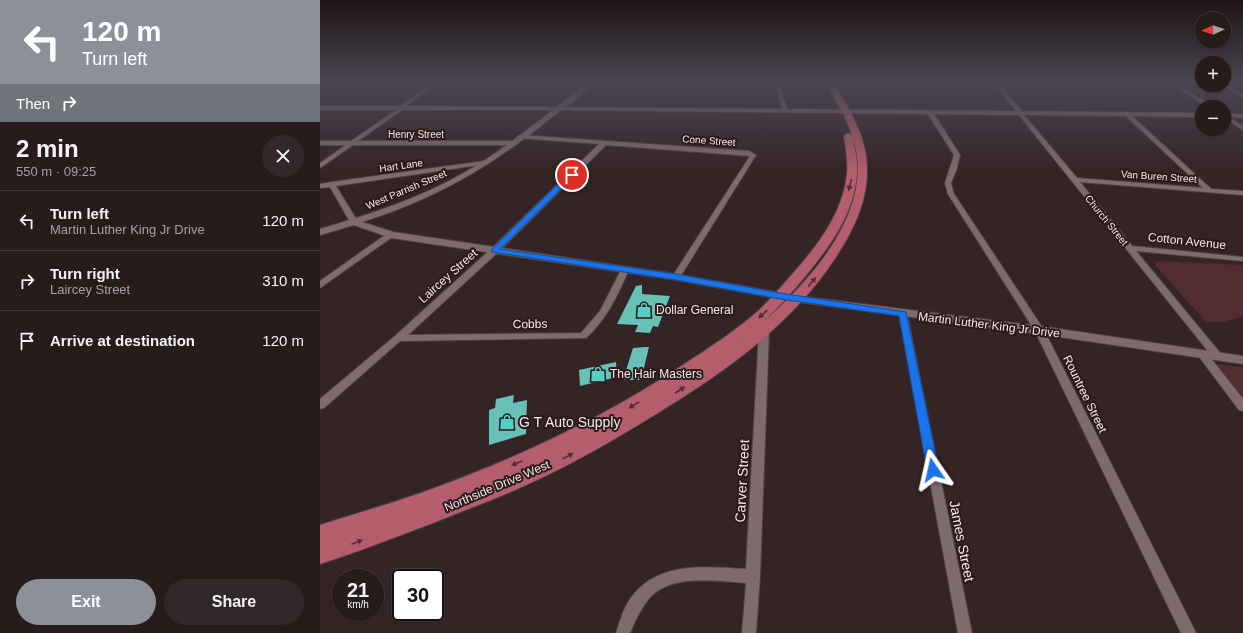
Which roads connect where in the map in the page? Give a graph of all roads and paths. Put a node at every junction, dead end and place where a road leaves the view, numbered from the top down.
1 (930, 112) edge
2 (395, 113) edge
3 (553, 113) edge
4 (841, 113) edge
5 (842, 113) edge
6 (980, 113) edge
7 (1022, 113) junction
8 (1127, 114) junction
9 (1195, 115) edge
10 (1231, 116) edge
11 (1243, 116) edge
12 (1231, 120) edge
13 (1243, 128) edge
14 (520, 137) junction
15 (605, 142) junction
16 (320, 143) edge
17 (352, 143) junction
18 (512, 143) junction
19 (335, 155) junction
20 (320, 156) edge
21 (484, 164) junction
22 (320, 166) edge
23 (1074, 180) junction
24 (332, 184) junction
25 (320, 186) edge
26 (1208, 189) junction
27 (1243, 193) edge
28 (354, 222) junction
29 (320, 232) edge
30 (391, 235) junction
31 (1129, 248) junction
32 (494, 251) junction
33 (1243, 259) edge
34 (625, 270) junction
35 (676, 277) junction
36 (320, 285) edge
37 (780, 296) junction
38 (798, 299) junction
39 (903, 314) junction
40 (1039, 330) junction
41 (764, 331) junction
42 (398, 338) junction
43 (1203, 355) junction
44 (1218, 357) junction
45 (1243, 360) edge
46 (320, 405) edge
47 (1243, 407) edge
48 (320, 535) edge
49 (320, 554) edge
50 (753, 576) junction
51 (623, 633) edge
52 (749, 633) edge
53 (965, 633) edge
54 (1189, 633) edge

1 - 40 street, Rountree Street
2 - 17 street
3 - 14 street, West Parrish Street
4 -> 37 main road, Northside Drive West
38 -> 5 main road, Northside Drive West
6 - 7 street
7 - 8 street
7 - 23 street, Church Street
8 - 9 street
8 - 26 street
10 - 11 street
12 - 13 street
14 - 15 street, Cone Street
14 - 18 street, West Parrish Street
15 - 32 street, Laircey Street
15 - 35 street, Cone Street
16 - 17 street, Henry Street
17 - 18 street, Henry Street
17 - 19 street
18 - 21 street, West Parrish Street
19 - 20 street
19 - 22 street
21 - 24 street, Hart Lane
21 - 28 street, West Parrish Street
23 - 26 street, Van Buren Street
23 - 31 street, Church Street
24 - 25 street, Hart Lane
24 - 28 street
26 - 27 street, Van Buren Street
28 - 29 street, West Parrish Street
28 - 30 street, Martin Luther King Jr Drive
30 - 32 street, Martin Luther King Jr Drive
30 - 36 street
31 - 33 street, Cotton Avenue
31 - 44 street, Church Street
32 - 34 street, Martin Luther King Jr Drive
32 - 42 street, Laircey Street
34 - 35 street, Martin Luther King Jr Drive
34 - 42 street, Cobbs
35 - 37 street, Martin Luther King Jr Drive
37 - 38 street, Martin Luther King Jr Drive
37 -> 48 main road, Northside Drive West
38 - 39 street, Martin Luther King Jr Drive
38 - 41 main road, Northside Drive West
39 - 40 street, Martin Luther King Jr Drive
39 - 53 street, James Street
40 - 43 street, Martin Luther King Jr Drive
40 - 54 street, Rountree Street
49 -> 41 main road, Northside Drive West
41 - 50 street, Carver Street
42 - 46 street, Laircey Street
43 - 44 street, Martin Luther King Jr Drive
43 - 47 street
44 - 45 street, Martin Luther King Jr Drive
50 - 51 street
50 - 52 street, Carver Street

